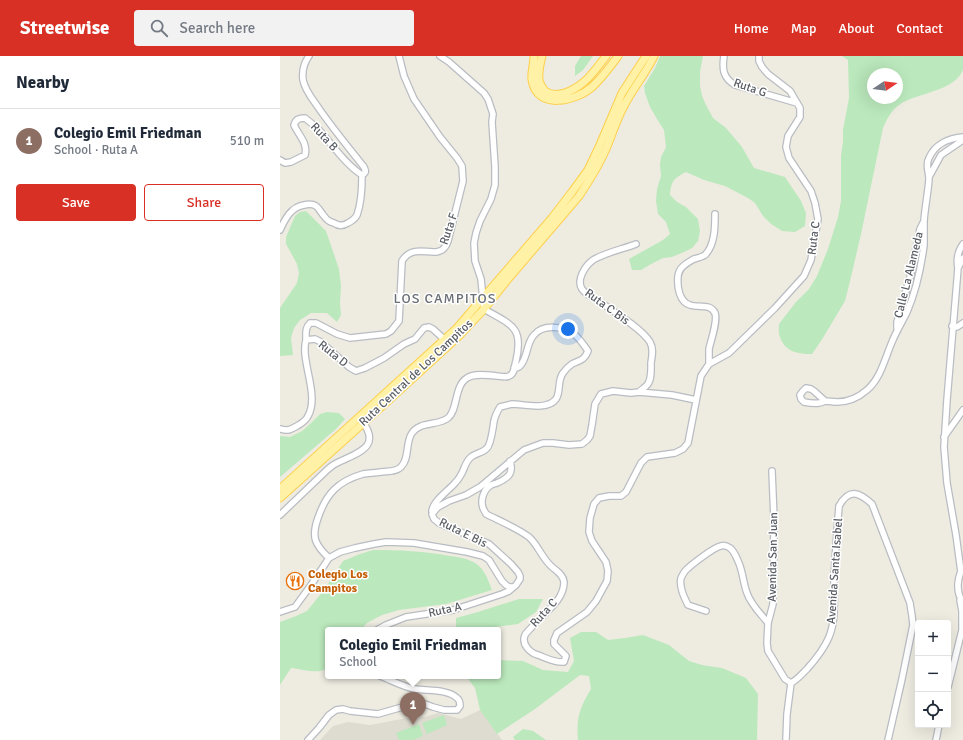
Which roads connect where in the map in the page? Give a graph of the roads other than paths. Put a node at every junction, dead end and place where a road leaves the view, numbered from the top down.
1 (309, 56) edge
2 (399, 56) edge
3 (440, 56) edge
4 (534, 56) edge
5 (542, 56) edge
6 (606, 56) edge
7 (618, 56) edge
8 (646, 56) edge
9 (654, 56) edge
10 (724, 56) edge
11 (759, 56) edge
12 (797, 103) junction
13 (963, 137) edge
14 (963, 140) edge
15 (936, 148) junction
16 (941, 155) junction
17 (280, 160) edge
18 (362, 175) junction
19 (929, 177) junction
20 (715, 214) dead end
21 (924, 221) junction
22 (280, 230) edge
23 (636, 244) dead end
24 (963, 244) edge
25 (963, 258) edge
26 (958, 268) junction
27 (910, 277) junction
28 (918, 279) junction
29 (482, 299) junction
30 (484, 309) junction
31 (963, 324) edge
32 (952, 326) junction
33 (897, 330) junction
34 (306, 340) junction
35 (447, 342) junction
36 (709, 364) junction
37 (514, 368) junction
38 (639, 392) junction
39 (696, 400) junction
40 (825, 401) dead end
41 (963, 410) edge
42 (361, 420) junction
43 (280, 429) edge
44 (944, 438) junction
45 (510, 461) junction
46 (772, 471) dead end
47 (280, 489) edge
48 (280, 498) edge
49 (432, 514) junction
50 (280, 515) edge
51 (956, 535) junction
52 (963, 549) edge
53 (329, 558) junction
54 (962, 570) edge
55 (513, 587) junction
56 (962, 601) edge
57 (706, 611) dead end
58 (280, 612) edge
59 (768, 623) junction
60 (382, 627) edge
61 (962, 628) edge
62 (951, 674) edge
63 (388, 679) edge
64 (791, 682) junction
65 (938, 728) edge
66 (308, 740) edge
67 (786, 740) edge
68 (888, 740) edge
69 (936, 740) edge

1 - 18 street
2 - 34 street, Ruta F
3 - 29 street
4 - 7 main road
5 - 6 main road
8 - 29 main road, Ruta Central de Los Campitos
9 - 30 main road, Ruta Central de Los Campitos
10 - 12 street, Ruta G
11 - 12 street
12 - 36 street, Ruta C
13 - 15 street
14 - 16 street, Calle La Alameda
15 - 16 street
15 - 19 street, Calle La Alameda
16 - 19 street, Calle La Alameda
17 - 18 street, Ruta B
18 - 22 street
19 - 21 street, Calle La Alameda
20 - 36 street
21 - 27 street, Calle La Alameda
21 - 28 street, Calle La Alameda
23 - 38 street, Ruta C Bis
24 - 26 street
25 - 26 street
26 - 32 street
27 - 28 street
27 - 33 street, Calle La Alameda
28 - 33 street, Calle La Alameda
29 - 30 street
29 - 35 main road, Ruta Central de Los Campitos
30 - 35 main road, Ruta Central de Los Campitos
30 - 37 street
31 - 32 street
32 - 44 street
33 - 40 street, Calle La Alameda
34 - 35 street, Ruta D
34 - 43 street, Ruta D
35 - 42 main road, Ruta Central de Los Campitos
36 - 39 street, Ruta C
37 - 49 street, Ruta E Bis
37 - 53 street, Ruta E Bis
38 - 39 street
38 - 45 street
39 - 45 street, Ruta C
41 - 44 street
42 - 47 main road, Ruta Central de Los Campitos
42 - 48 main road, Ruta Central de Los Campitos
42 - 50 street
44 - 51 street
45 - 49 street, Ruta E Bis
46 - 59 street, Avenida San Juan
49 - 55 street, Ruta E Bis
51 - 52 street
51 - 54 street
53 - 55 street
53 - 58 street
54 - 56 street
55 - 60 street, Ruta A
56 - 61 street
57 - 59 street
59 - 64 street, Avenida San Juan
61 - 62 street
63 - 66 street
64 - 67 street
64 - 68 street, Avenida Santa Isabel
65 - 69 street

